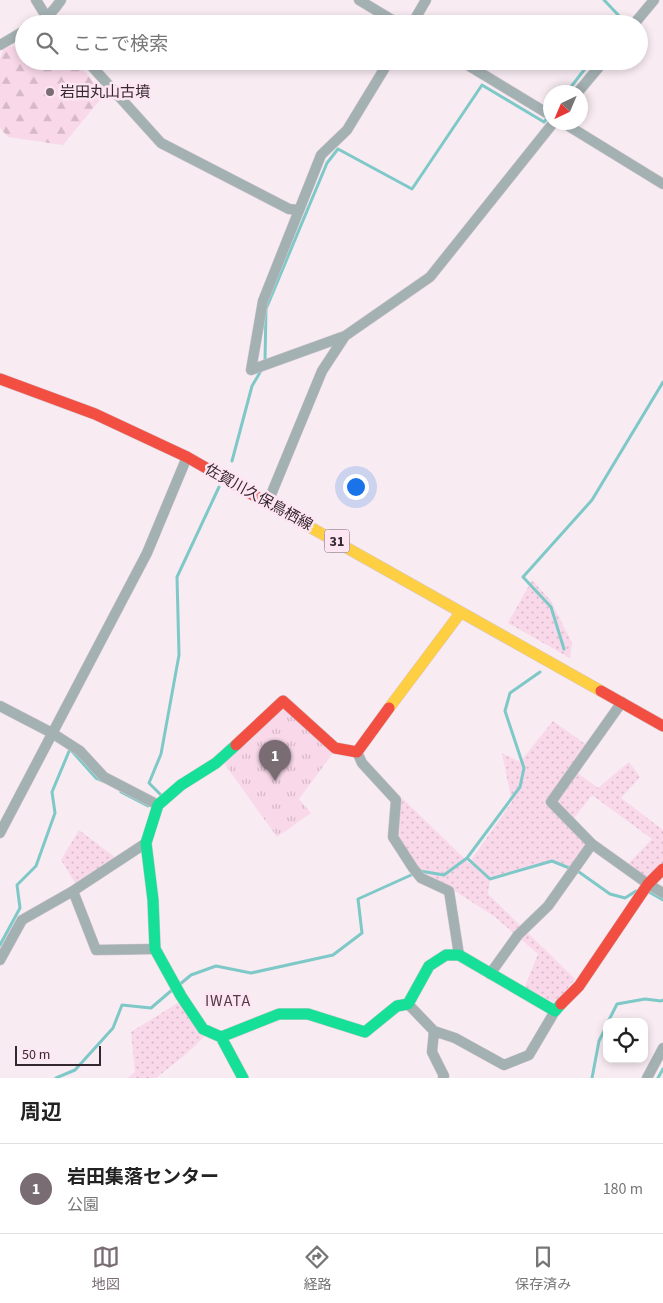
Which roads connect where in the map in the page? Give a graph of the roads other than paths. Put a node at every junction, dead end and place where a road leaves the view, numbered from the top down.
1 (36, 0) edge
2 (61, 0) edge
3 (359, 0) edge
4 (426, 0) edge
5 (654, 0) edge
6 (46, 15) edge
7 (52, 15) edge
8 (384, 15) edge
9 (417, 15) edge
10 (642, 15) edge
11 (15, 37) edge
12 (0, 45) edge
13 (94, 70) edge
14 (384, 70) edge
15 (476, 70) edge
16 (596, 70) edge
17 (584, 85) edge
18 (543, 111) edge
19 (548, 130) edge
20 (575, 130) edge
21 (663, 184) edge
22 (299, 210) junction
23 (345, 336) junction
24 (0, 379) edge
25 (187, 457) junction
26 (268, 502) junction
27 (461, 612) junction
28 (622, 702) junction
29 (0, 706) edge
30 (663, 726) edge
31 (52, 732) junction
32 (357, 752) junction
33 (154, 803) junction
34 (0, 833) edge
35 (146, 843) junction
36 (592, 844) junction
37 (663, 869) edge
38 (656, 889) edge
39 (73, 891) junction
40 (155, 949) junction
41 (459, 955) junction
42 (0, 960) edge
43 (490, 974) junction
44 (408, 1004) junction
45 (555, 1011) junction
46 (434, 1032) junction
47 (221, 1037) junction
48 (663, 1048) edge
49 (244, 1078) edge
50 (443, 1078) edge
51 (647, 1078) edge

1 - 6 street
2 - 7 street
3 - 8 street
4 - 9 street
5 - 10 street
11 - 12 street
13 - 22 street
14 - 22 street
15 - 18 street
16 - 17 street
19 - 23 street
20 - 21 street
22 - 23 street
23 - 26 street
24 - 25 street, 佐賀川久保鳥栖線 / 31
25 - 26 street, 佐賀川久保鳥栖線 / 31
25 - 31 street
26 - 27 street, 佐賀川久保鳥栖線 / 31
27 - 28 street, 佐賀川久保鳥栖線 / 31
27 - 32 street
28 - 30 street, 佐賀川久保鳥栖線 / 31
28 - 36 street
29 - 31 street
31 - 33 street
31 - 34 street
32 - 33 street
32 - 41 street
33 - 35 street
35 - 39 street
35 - 40 street
36 - 38 street
36 - 43 street
37 - 38 street
38 - 45 street
39 - 40 street
39 - 42 street
40 - 47 street
41 - 43 street
41 - 44 street
43 - 45 street
44 - 46 street
44 - 47 street
45 - 46 street
46 - 50 street
47 - 49 street
48 - 51 street

